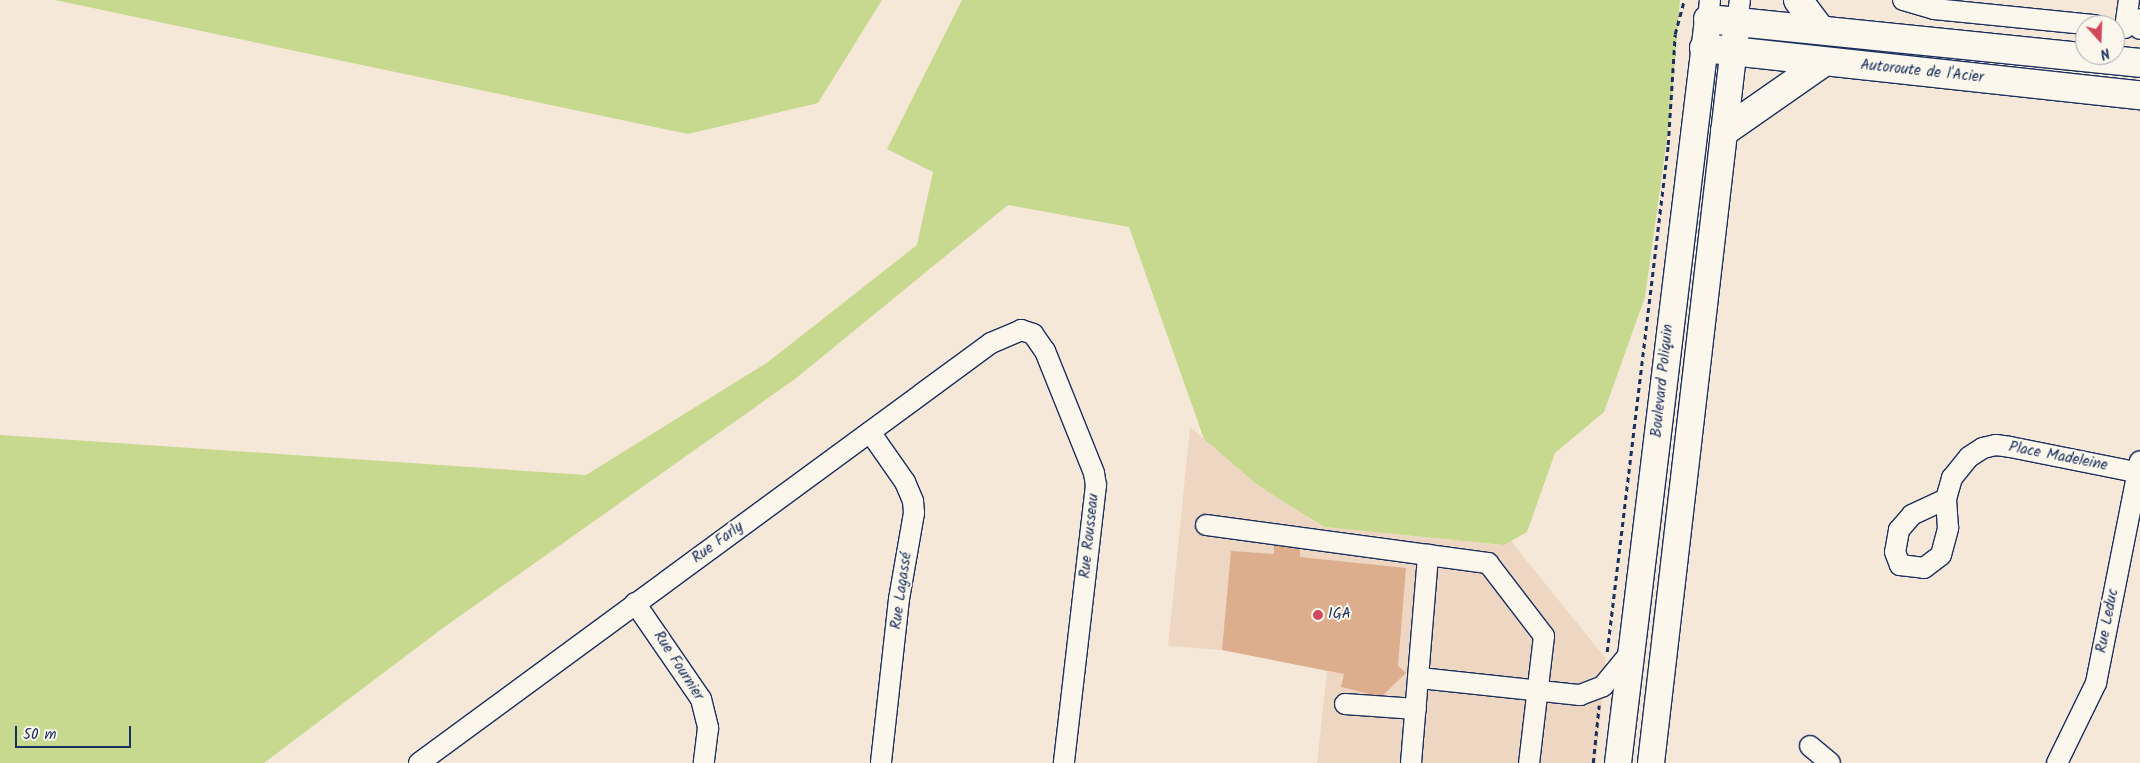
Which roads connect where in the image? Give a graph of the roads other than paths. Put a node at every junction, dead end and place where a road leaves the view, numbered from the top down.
1 (1798, 0) edge
2 (1903, 0) edge
3 (2128, 0) edge
4 (1709, 9) edge
5 (1738, 11) edge
6 (2075, 23) edge
7 (2132, 26) edge
8 (1820, 29) junction
9 (1704, 48) junction
10 (1733, 52) junction
11 (1824, 62) junction
12 (2140, 63) edge
13 (2140, 94) edge
14 (1724, 131) junction
15 (1021, 330) joint
16 (870, 432) junction
17 (2139, 469) edge
18 (1946, 499) dead end
19 (1206, 525) dead end
20 (1428, 555) junction
21 (635, 603) junction
22 (1619, 652) junction
23 (1420, 678) junction
24 (1537, 692) junction
25 (1345, 704) dead end
26 (1416, 709) junction
27 (1810, 746) dead end
28 (419, 763) edge
29 (704, 763) edge
30 (882, 763) edge
31 (1064, 763) edge
32 (1411, 763) edge
33 (1530, 763) edge
34 (1618, 763) edge
35 (1651, 763) edge
36 (1830, 763) edge
37 (2057, 763) edge

1 - 8 highway
2 - 6 street
3 - 7 street
4 - 5 highway
4 - 9 main road, Boulevard Poliquin
5 - 8 highway
5 - 10 main road, Boulevard Poliquin
8 - 12 highway
9 - 10 highway, Autoroute de l'Acier
9 - 22 main road, Boulevard Poliquin
10 - 11 highway, Autoroute de l'Acier
10 - 14 main road, Boulevard Poliquin
11 - 13 highway, Autoroute de l'Acier
11 - 14 highway
14 - 35 main road, Boulevard Poliquin
15 - 16 street, Rue Farly
15 - 31 street, Rue Rousseau
16 - 21 street, Rue Farly
16 - 30 street, Rue Lagassé
17 - 18 street, Place Madeleine
17 - 37 street, Rue Leduc
19 - 20 street
20 - 23 street
20 - 24 street
21 - 28 street, Rue Farly
21 - 29 street, Rue Fournier
22 - 24 street
22 - 34 main road, Boulevard Poliquin
23 - 24 street
23 - 26 street
24 - 33 street
25 - 26 street
26 - 32 street
27 - 36 street

